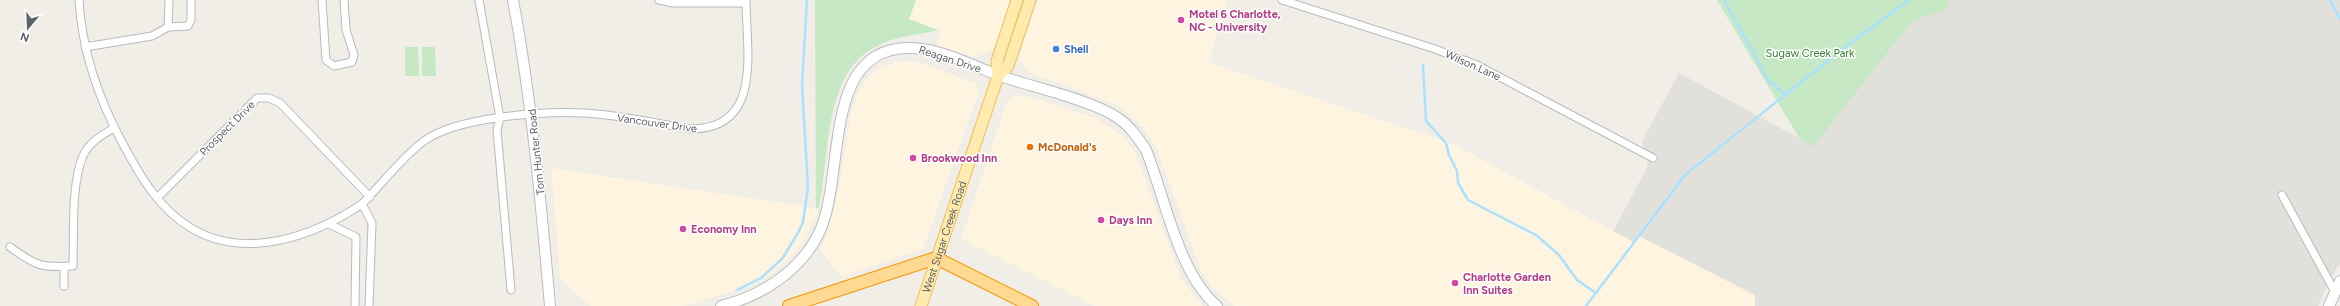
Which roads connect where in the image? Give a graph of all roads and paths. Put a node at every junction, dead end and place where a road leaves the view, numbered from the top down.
1 (79, 0) edge
2 (169, 0) edge
3 (191, 0) edge
4 (322, 0) edge
5 (344, 0) edge
6 (479, 0) edge
7 (513, 0) edge
8 (659, 0) edge
9 (1017, 0) edge
10 (1030, 0) edge
11 (1282, 0) edge
12 (746, 1) edge
13 (168, 27) junction
14 (85, 47) junction
15 (998, 76) junction
16 (532, 115) junction
17 (500, 118) junction
18 (114, 128) junction
19 (1653, 158) dead end
20 (2282, 196) dead end
21 (370, 197) junction
22 (157, 198) junction
23 (362, 204) junction
24 (329, 224) junction
25 (10, 247) dead end
26 (936, 258) junction
27 (64, 267) junction
28 (2340, 281) edge
29 (64, 286) dead end
30 (511, 290) dead end
31 (2334, 292) junction
32 (355, 306) edge
33 (369, 306) edge
34 (550, 306) edge
35 (721, 306) edge
36 (789, 306) edge
37 (921, 306) edge
38 (1032, 306) edge
39 (1217, 306) edge
40 (2329, 306) edge

1 - 14 street
2 - 13 street
3 - 13 street
4 - 5 street
6 - 17 street
7 - 16 street, Tom Hunter Road
8 - 12 street
9 - 15 main road, West Sugar Creek Road
10 - 15 main road, West Sugar Creek Road
11 - 19 street, Wilson Lane
12 - 16 street, Vancouver Drive
13 - 14 street
14 - 18 street
15 - 26 main road, West Sugar Creek Road
15 - 35 street, Reagan Drive
15 - 39 street, Reagan Drive
16 - 17 street
16 - 34 street, Tom Hunter Road
17 - 21 street
17 - 30 street
18 - 22 street
18 - 27 street
20 - 31 street
21 - 22 street, Prospect Drive
21 - 23 street
22 - 24 street
23 - 24 street
23 - 33 street
24 - 32 street
25 - 27 street
26 - 36 highway
26 - 37 main road, West Sugar Creek Road
26 - 38 highway
27 - 29 street
28 - 31 street
31 - 40 street

